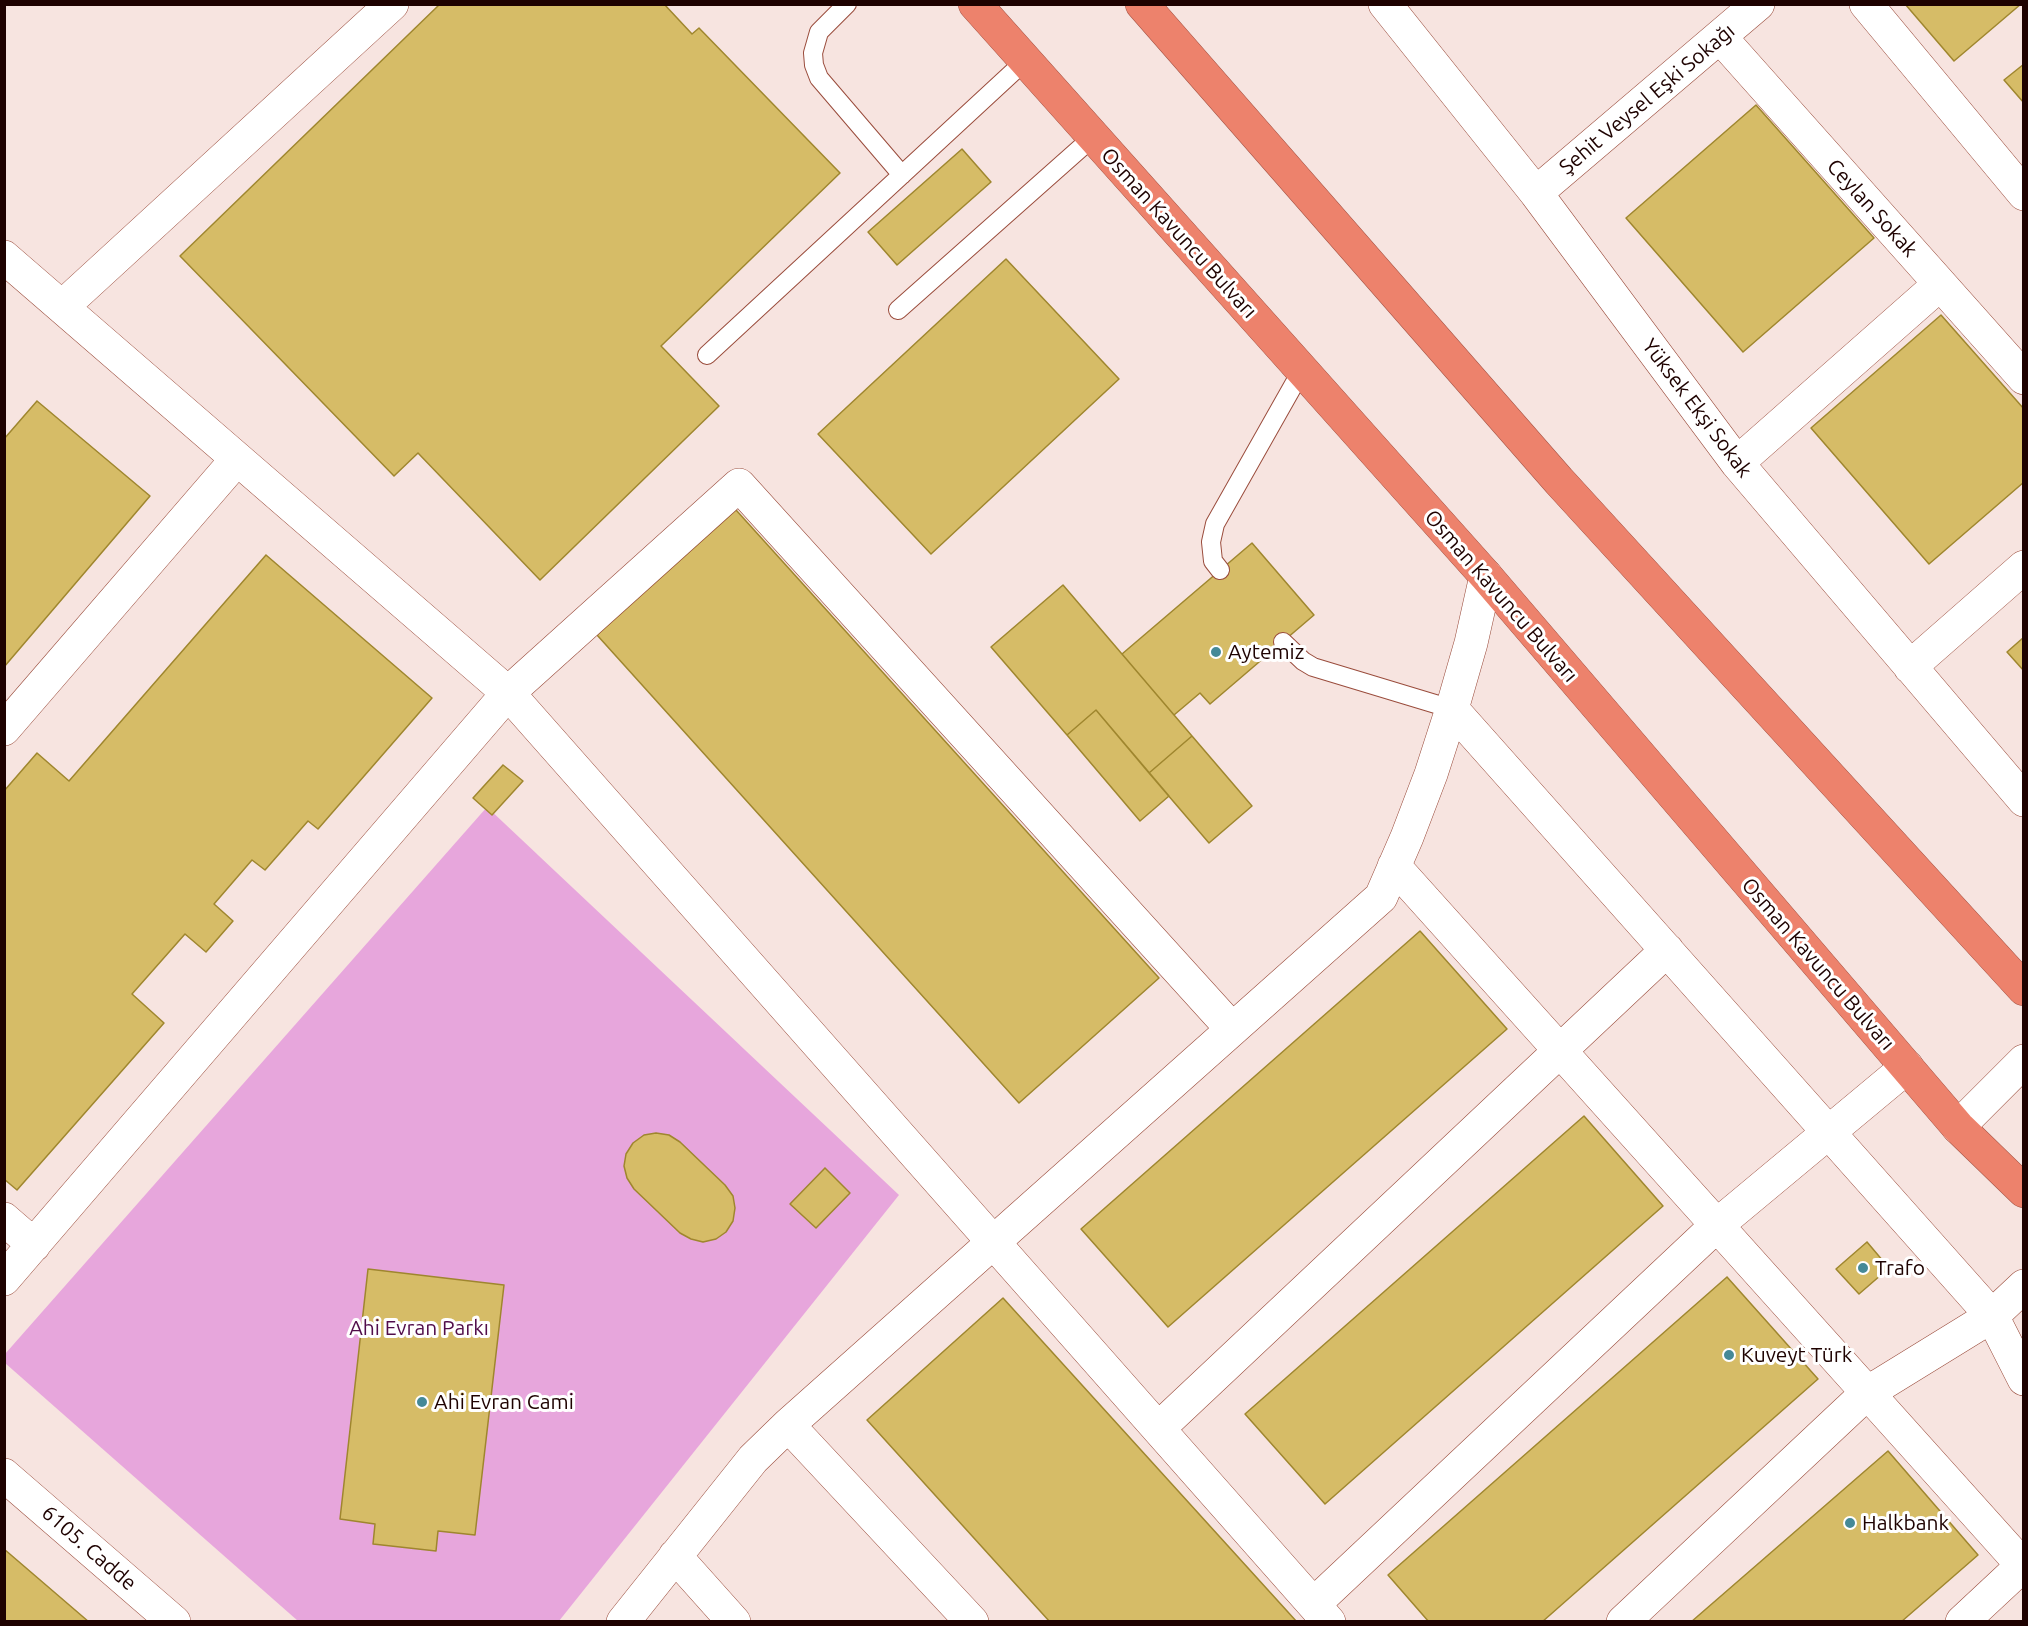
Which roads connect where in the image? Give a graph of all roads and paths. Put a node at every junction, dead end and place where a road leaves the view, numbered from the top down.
1 (392, 4) edge
2 (847, 4) edge
3 (975, 4) edge
4 (1142, 4) edge
5 (1385, 4) edge
6 (1758, 4) edge
7 (1866, 4) edge
8 (1721, 38) junction
9 (1025, 61) junction
10 (1093, 137) junction
11 (902, 175) junction
12 (1536, 193) junction
13 (2024, 194) edge
14 (4, 257) edge
15 (1940, 284) junction
16 (62, 307) junction
17 (898, 310) dead end
18 (706, 355) dead end
19 (1302, 370) junction
20 (2024, 378) edge
21 (237, 459) junction
22 (1737, 463) junction
23 (2024, 567) edge
24 (1220, 570) dead end
25 (1486, 576) junction
26 (1282, 642) dead end
27 (1910, 667) junction
28 (508, 693) junction
29 (1452, 709) junction
30 (4, 729) edge
31 (2024, 800) edge
32 (1394, 866) junction
33 (1667, 950) junction
34 (2024, 989) edge
35 (1232, 1029) junction
36 (1560, 1051) junction
37 (2024, 1060) edge
38 (1906, 1067) junction
39 (1958, 1127) junction
40 (1829, 1132) junction
41 (2024, 1191) edge
42 (4, 1219) edge
43 (1716, 1226) junction
44 (992, 1242) junction
45 (34, 1245) junction
46 (4, 1279) edge
47 (2024, 1286) edge
48 (1992, 1316) junction
49 (2024, 1378) edge
50 (1867, 1393) junction
51 (788, 1425) junction
52 (1159, 1428) junction
53 (4, 1476) edge
54 (675, 1556) junction
55 (2023, 1566) edge
56 (1322, 1613) edge
57 (174, 1622) edge
58 (622, 1622) edge
59 (734, 1622) edge
60 (972, 1622) edge
61 (1623, 1622) edge
62 (1962, 1622) edge

1 - 16 street
2 - 11 lane
3 - 9 highway, Osman Kavuncu Bulvarı
4 - 34 highway
5 - 12 street, Yüksek Ekşi Sokak
6 - 8 street, Şehit Veysel Eşki Sokağı
7 - 13 street
8 - 12 street, Şehit Veysel Eşki Sokağı
8 - 15 street, Ceylan Sokak
9 - 10 highway, Osman Kavuncu Bulvarı
9 - 11 lane
10 - 17 lane
10 - 19 highway, Osman Kavuncu Bulvarı
11 - 18 lane
12 - 22 street, Yüksek Ekşi Sokak
14 - 16 street
15 - 20 street, Ceylan Sokak
15 - 22 street
16 - 21 street
19 - 24 lane
19 - 25 highway, Osman Kavuncu Bulvarı
21 - 28 street
21 - 30 street
22 - 27 street, Yüksek Ekşi Sokak
23 - 27 street
25 - 29 street
25 - 38 highway, Osman Kavuncu Bulvarı
26 - 29 lane
27 - 31 street, Yüksek Ekşi Sokak
28 - 35 street
28 - 44 street
28 - 45 street
29 - 32 street
29 - 33 street
32 - 35 street
32 - 36 street
33 - 36 street
33 - 40 street
35 - 44 street
36 - 43 street
36 - 52 street
37 - 39 street
38 - 39 highway, Osman Kavuncu Bulvarı
38 - 40 street
39 - 41 highway, Osman Kavuncu Bulvarı
40 - 43 street
40 - 48 street
42 - 45 street
43 - 50 street
43 - 56 street
44 - 51 street
44 - 52 street
45 - 46 street
47 - 48 street
48 - 49 street
48 - 50 street
50 - 55 street
50 - 61 street
51 - 54 street
51 - 60 street
52 - 56 street
53 - 57 street, 6105. Cadde
54 - 58 street
54 - 59 street
55 - 62 street

